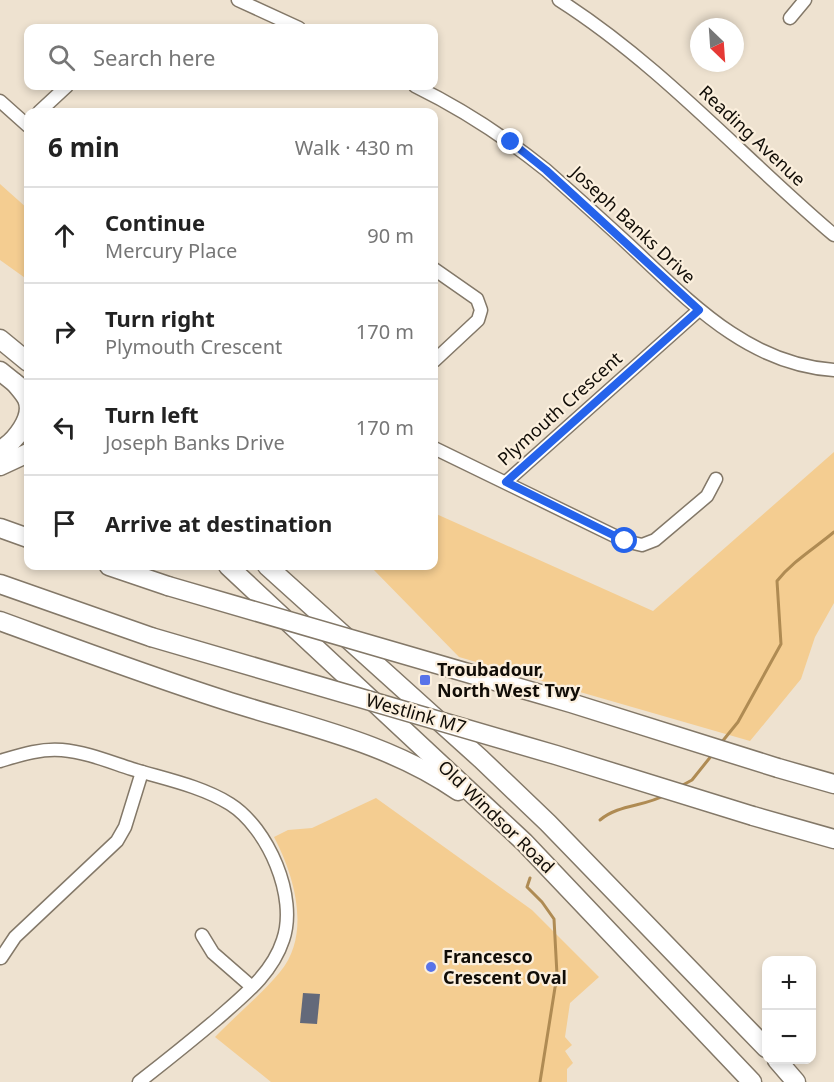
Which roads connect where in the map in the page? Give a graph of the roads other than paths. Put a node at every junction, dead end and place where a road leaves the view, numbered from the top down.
1 (238, 0) edge
2 (559, 0) edge
3 (805, 0) edge
4 (790, 18) dead end
5 (290, 24) edge
6 (63, 90) edge
7 (422, 90) edge
8 (0, 101) edge
9 (43, 108) edge
10 (24, 121) edge
11 (834, 235) edge
12 (438, 271) edge
13 (699, 310) junction
14 (0, 339) edge
15 (438, 357) edge
16 (24, 359) edge
17 (834, 370) edge
18 (0, 371) edge
19 (22, 388) edge
20 (24, 422) edge
21 (0, 450) edge
22 (438, 450) edge
23 (24, 455) edge
24 (0, 465) edge
25 (716, 479) dead end
26 (506, 482) junction
27 (0, 528) edge
28 (24, 537) edge
29 (121, 570) edge
30 (232, 570) edge
31 (271, 570) edge
32 (0, 584) edge
33 (0, 621) edge
34 (0, 761) edge
35 (142, 772) junction
36 (834, 784) edge
37 (834, 839) edge
38 (524, 842) junction
39 (202, 935) dead end
40 (1, 958) edge
41 (252, 987) junction
42 (762, 1044) edge
43 (781, 1064) edge
44 (139, 1082) edge
45 (752, 1082) edge
46 (796, 1082) edge

1 - 5 street
2 - 11 street, Reading Avenue
3 - 4 street
6 - 9 street
7 - 13 street, Joseph Banks Drive
8 - 10 street
12 - 15 street
13 - 17 street, Joseph Banks Drive
13 - 26 street, Plymouth Crescent
14 - 16 highway
18 - 19 highway
20 - 21 highway
22 - 26 street, Plymouth Crescent
23 - 24 highway
25 - 26 street
27 - 28 highway
29 - 36 highway, bridge
30 - 38 highway, Old Windsor Road
31 - 42 highway, Old Windsor Road
32 - 37 highway, Westlink M7, bridge
33 - 38 highway
34 - 35 street
35 - 40 street
35 - 41 street
38 - 45 highway, Old Windsor Road
39 - 41 street
41 - 44 street
43 - 46 highway

